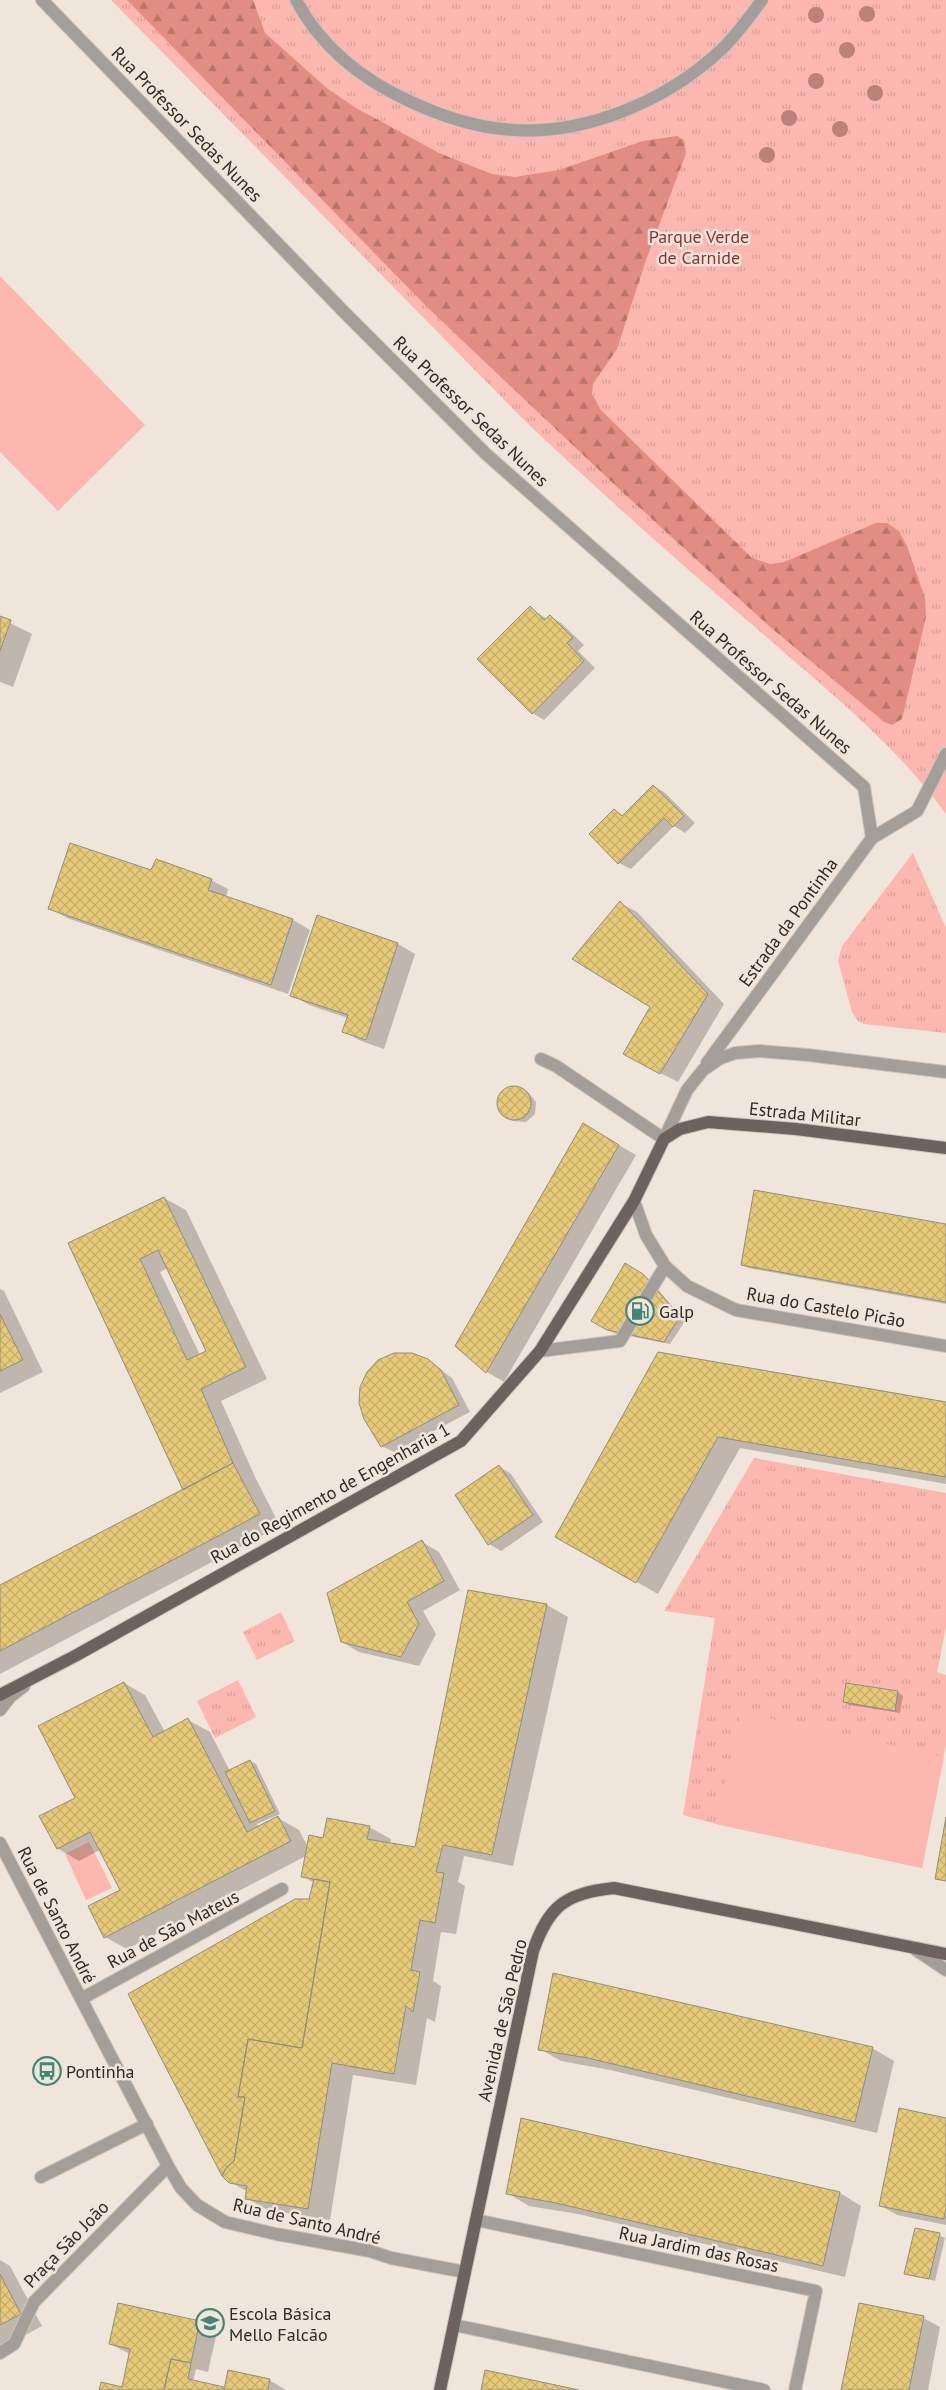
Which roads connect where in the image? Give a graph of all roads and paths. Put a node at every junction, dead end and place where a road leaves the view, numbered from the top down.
1 (42, 0) edge
2 (296, 0) edge
3 (762, 0) edge
4 (946, 754) edge
5 (872, 838) junction
6 (541, 1059) dead end
7 (703, 1070) junction
8 (946, 1072) edge
9 (664, 1139) junction
10 (946, 1148) edge
11 (634, 1202) junction
12 (666, 1266) junction
13 (946, 1346) edge
14 (540, 1351) junction
15 (40, 1675) junction
16 (0, 1695) edge
17 (0, 1710) edge
18 (0, 1843) edge
19 (282, 1890) dead end
20 (916, 1950) junction
21 (946, 1954) edge
22 (946, 1970) edge
23 (81, 1998) junction
24 (147, 2124) junction
25 (168, 2166) junction
26 (41, 2177) dead end
27 (476, 2220) junction
28 (465, 2272) junction
29 (454, 2325) junction
30 (0, 2353) edge
31 (440, 2390) edge
32 (764, 2390) edge
33 (795, 2390) edge

1 - 5 street, Rua Professor Sedas Nunes
2 - 3 street
4 - 5 street, Estrada da Pontinha
5 - 7 street, Estrada da Pontinha
6 - 9 street
7 - 8 street
7 - 9 street
9 - 10 main road, Estrada Militar
9 - 11 main road, Rua do Regimento de Engenharia 1
11 - 12 street, Rua do Castelo Picão
11 - 14 main road, Rua do Regimento de Engenharia 1
12 - 13 street, Rua do Castelo Picão
12 - 14 street
14 - 15 main road, Rua do Regimento de Engenharia 1
15 - 16 main road, Rua do Regimento de Engenharia 1
15 - 17 street
18 - 23 street, Rua de Santo André
19 - 23 street, Rua de São Mateus
20 - 21 main road, Avenida de São Pedro
20 - 22 street
20 - 27 main road, Avenida de São Pedro
23 - 24 street, Rua de Santo André
24 - 25 street, Rua de Santo André
24 - 26 street
25 - 28 street, Rua de Santo André
25 - 30 street, Praça São João
27 - 28 main road, Avenida de São Pedro
27 - 33 street, Rua Jardim das Rosas
28 - 29 main road, Avenida de São Pedro
29 - 31 main road, Avenida de São Pedro
29 - 32 street

